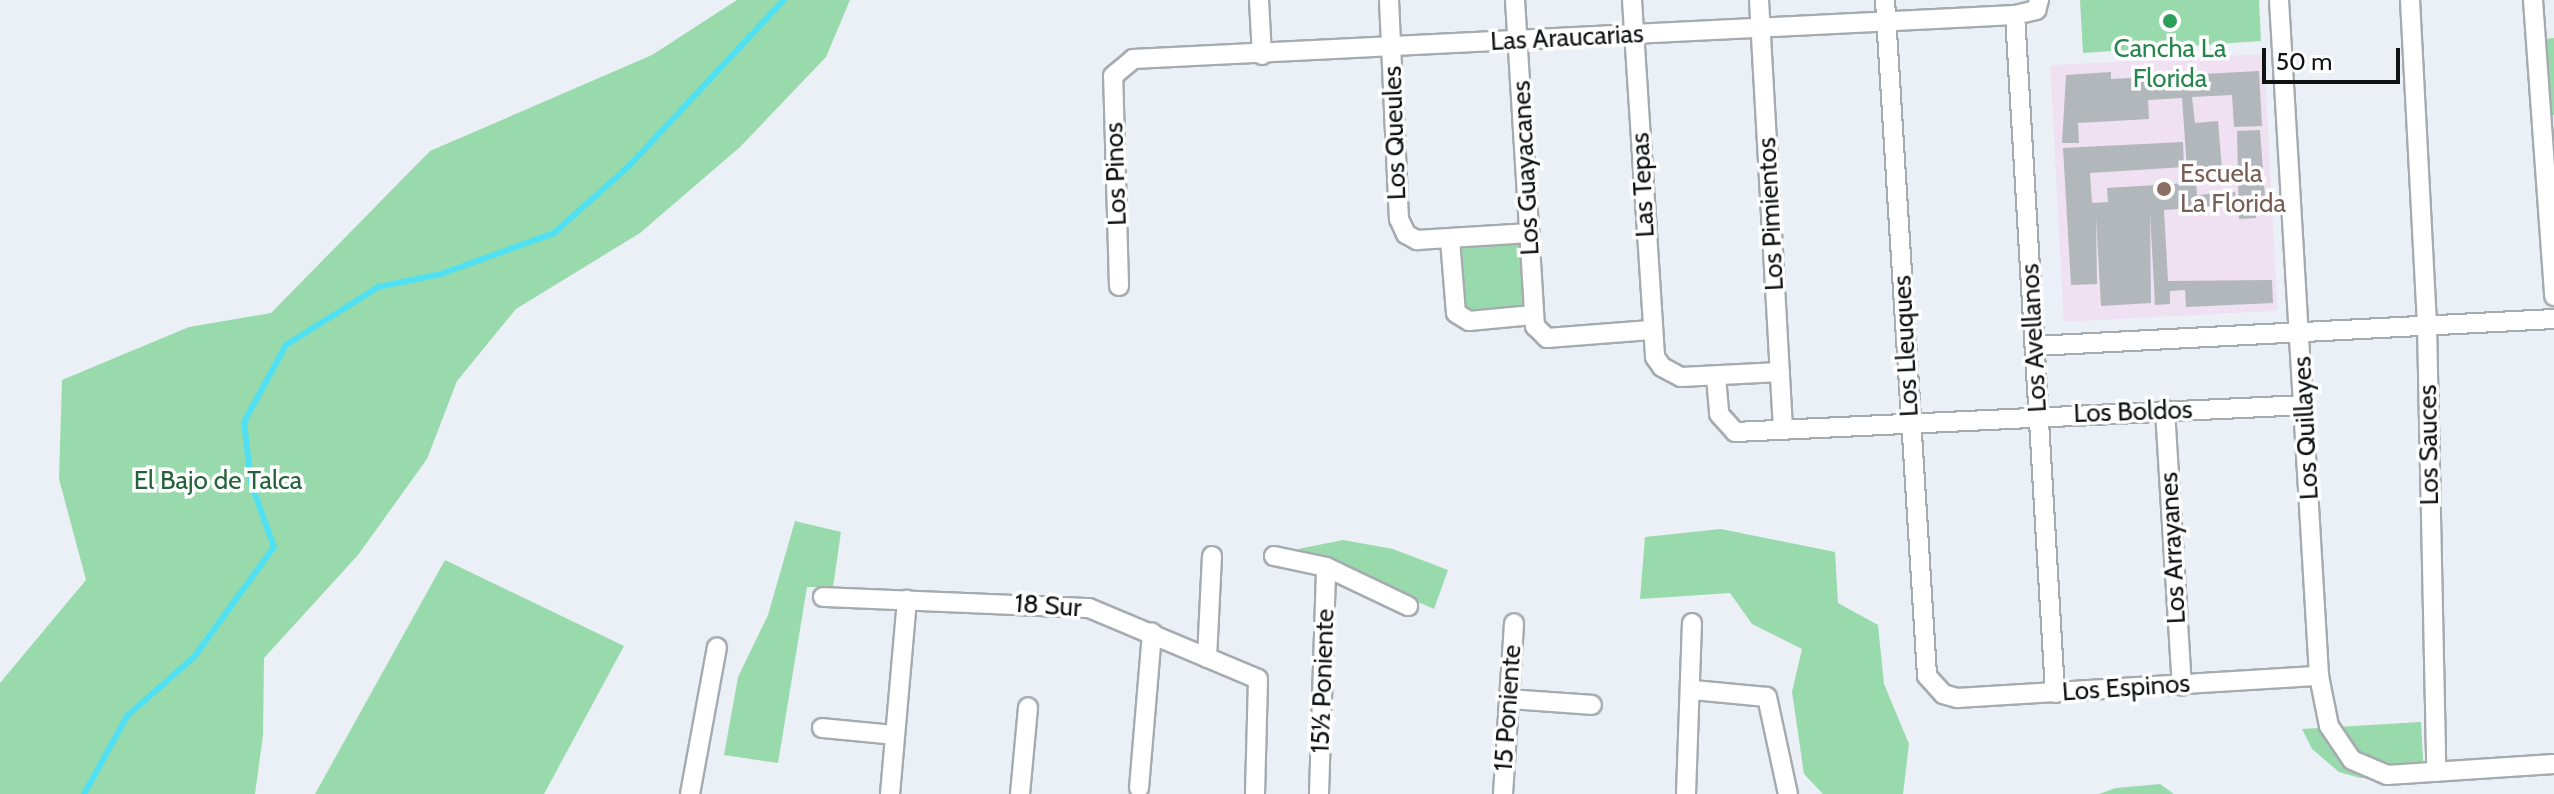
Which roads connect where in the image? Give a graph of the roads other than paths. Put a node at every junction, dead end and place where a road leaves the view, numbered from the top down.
1 (1259, 0) edge
2 (1389, 0) edge
3 (1515, 0) edge
4 (1632, 0) edge
5 (1759, 0) edge
6 (1885, 0) edge
7 (2039, 0) edge
8 (2279, 0) edge
9 (2410, 0) edge
10 (2533, 0) edge
11 (2015, 15) junction
12 (1887, 22) junction
13 (1760, 28) junction
14 (1634, 34) junction
15 (1518, 41) junction
16 (1392, 48) junction
17 (1262, 55) junction
18 (1121, 65) joint
19 (2547, 128) edge
20 (1530, 233) junction
21 (1450, 240) junction
22 (1119, 286) dead end
23 (2554, 296) edge
24 (1533, 315) junction
25 (2554, 319) edge
26 (2427, 325) junction
27 (1651, 330) junction
28 (2300, 334) junction
29 (2035, 346) junction
30 (1780, 372) junction
31 (1716, 377) junction
32 (2305, 405) junction
33 (2165, 410) junction
34 (2039, 415) junction
35 (1910, 421) junction
36 (1783, 429) junction
37 (1212, 556) dead end
38 (1274, 556) dead end
39 (1326, 567) junction
40 (823, 597) dead end
41 (907, 600) junction
42 (1408, 606) dead end
43 (1514, 623) dead end
44 (1692, 623) dead end
45 (1152, 633) junction
46 (717, 647) dead end
47 (1207, 658) junction
48 (2319, 676) junction
49 (2182, 685) junction
50 (1935, 688) joint
51 (1693, 690) junction
52 (2055, 693) junction
53 (1509, 699) junction
54 (1592, 705) dead end
55 (1028, 707) dead end
56 (822, 728) dead end
57 (895, 735) junction
58 (2554, 764) edge
59 (2436, 772) junction
60 (1139, 788) dead end
61 (690, 794) edge
62 (890, 794) edge
63 (1020, 794) edge
64 (1255, 794) edge
65 (1319, 794) edge
66 (1503, 794) edge
67 (1686, 794) edge
68 (1788, 794) edge

1 - 17 street
2 - 16 street, Los Queules
3 - 15 street, Los Guayacanes
4 - 14 street, Las Tepas
5 - 13 street, Los Pimientos
6 - 12 street, Los Lleuques
7 - 11 street
8 - 28 street, Los Quillayes
9 - 26 street, Los Sauces
10 - 19 street
11 - 12 street, Las Araucarias
11 - 29 street, Los Avellanos
12 - 13 street, Las Araucarias
12 - 35 street, Los Lleuques
13 - 14 street, Las Araucarias
13 - 30 street, Los Pimientos
14 - 15 street, Las Araucarias
14 - 27 street, Las Tepas
15 - 16 street, Las Araucarias
15 - 20 street, Los Guayacanes
16 - 17 street, Las Araucarias
16 - 21 street, Los Queules
17 - 18 street, Las Araucarias
18 - 22 street, Los Pinos
19 - 23 street
20 - 21 street, Los Queules
20 - 24 street, Los Guayacanes
21 - 24 street
24 - 27 street, Los Guayacanes
25 - 26 street
26 - 28 street
26 - 59 street, Los Sauces
27 - 31 street, Las Tepas
28 - 29 street
28 - 32 street, Los Quillayes
29 - 34 street, Los Avellanos
30 - 31 street
30 - 36 street, Los Pimientos
31 - 36 street, Los Boldos
32 - 33 street, Los Boldos
32 - 48 street, Los Quillayes
33 - 34 street, Los Boldos
33 - 49 street, Los Arrayanes
34 - 35 street, Los Boldos
34 - 52 street, Los Avellanos
35 - 36 street, Los Boldos
35 - 50 street, Los Lleuques
37 - 47 street
38 - 39 street
39 - 42 street
39 - 65 street, 15½ Poniente
40 - 41 street, 18 Sur
41 - 45 street, 18 Sur
41 - 57 street
43 - 53 street, 15 Poniente
44 - 51 street
45 - 47 street, 18 Sur
45 - 60 street
46 - 61 street
47 - 64 street, 18 Sur
48 - 49 street, Los Espinos
48 - 59 street, Los Quillayes
49 - 52 street, Los Espinos
50 - 52 street, Los Espinos
51 - 67 street
51 - 68 street
53 - 54 street
53 - 66 street, 15 Poniente
55 - 63 street
56 - 57 street
57 - 62 street
58 - 59 street

